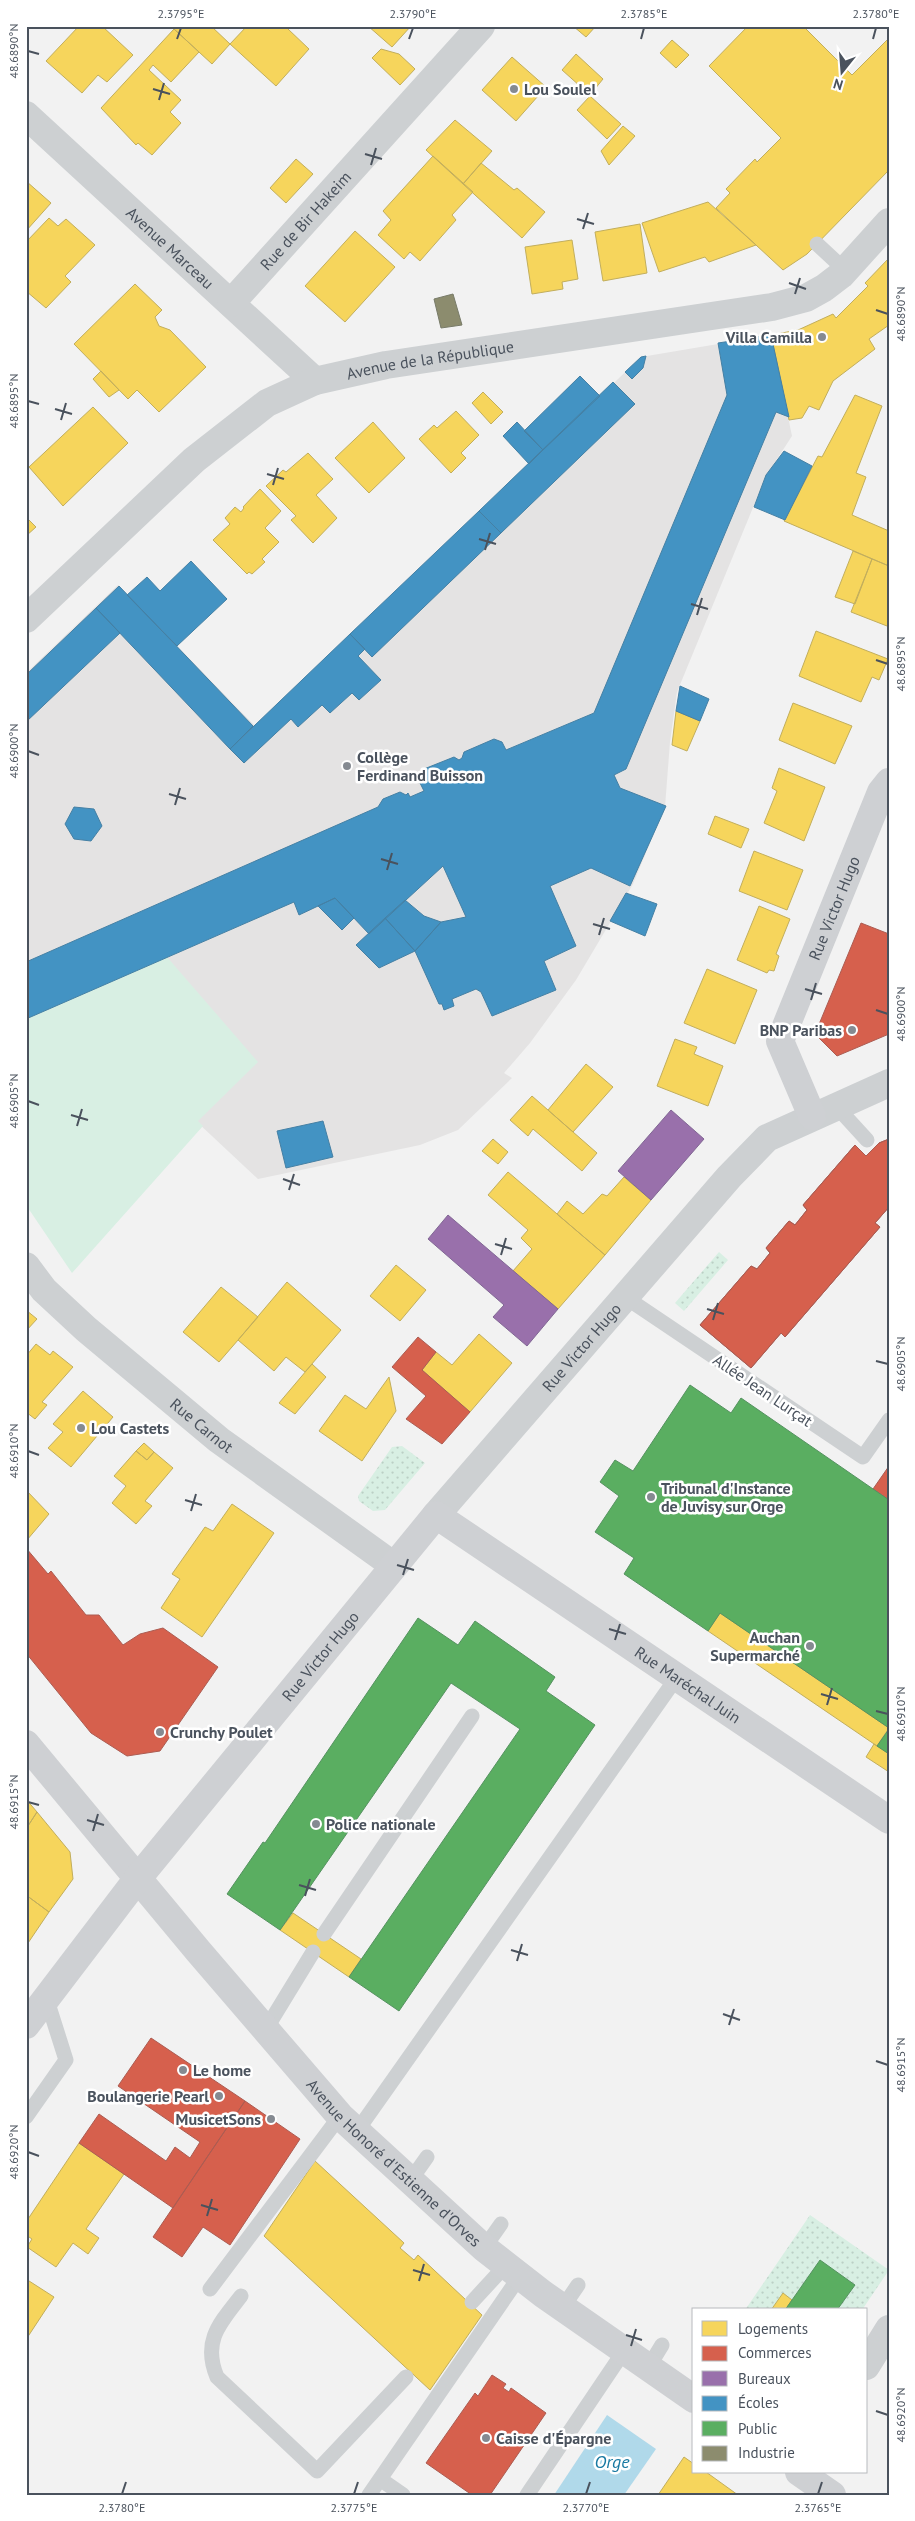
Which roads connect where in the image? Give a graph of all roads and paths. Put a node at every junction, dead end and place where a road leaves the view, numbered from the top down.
1 (481, 26) edge
2 (26, 115) edge
3 (889, 222) edge
4 (817, 244) dead end
5 (845, 270) junction
6 (231, 303) junction
7 (315, 381) junction
8 (26, 619) edge
9 (889, 782) edge
10 (889, 1083) edge
11 (824, 1110) junction
12 (868, 1140) dead end
13 (26, 1266) edge
14 (625, 1297) junction
15 (889, 1420) edge
16 (436, 1515) junction
17 (393, 1565) junction
18 (677, 1677) junction
19 (472, 1716) dead end
20 (26, 1744) edge
21 (889, 1820) edge
22 (138, 1878) junction
23 (324, 1934) dead end
24 (313, 1952) dead end
25 (46, 1997) junction
26 (26, 2025) edge
27 (266, 2030) junction
28 (26, 2117) edge
29 (348, 2124) junction
30 (427, 2157) dead end
31 (410, 2181) junction
32 (500, 2224) dead end
33 (484, 2248) junction
34 (513, 2270) junction
35 (578, 2285) dead end
36 (210, 2289) dead end
37 (241, 2296) dead end
38 (472, 2302) dead end
39 (563, 2307) junction
40 (889, 2329) edge
41 (662, 2345) dead end
42 (624, 2351) junction
43 (868, 2363) edge
44 (648, 2368) junction
45 (406, 2377) dead end
46 (692, 2398) edge
47 (802, 2474) edge
48 (380, 2479) junction
49 (369, 2495) edge
50 (403, 2495) edge
51 (527, 2495) edge
52 (832, 2495) edge

1 - 6 street, Rue de Bir Hakeim
2 - 6 street, Avenue Marceau
3 - 5 street, Avenue de la République
4 - 5 lane
5 - 7 street, Avenue de la République
6 - 7 street, Avenue Marceau
7 - 8 street, Avenue de la République
9 - 11 street, Rue Victor Hugo
10 - 11 street
11 - 12 lane
11 - 14 street, Rue Victor Hugo
13 - 17 street, Rue Carnot
14 - 15 lane, Allée Jean Lurçat
14 - 16 street, Rue Victor Hugo
16 - 17 street, Rue Victor Hugo
16 - 18 street, Rue Maréchal Juin
17 - 22 street, Rue Victor Hugo
18 - 21 street, Rue Maréchal Juin
18 - 29 lane
19 - 23 lane
20 - 22 street, Avenue Honoré d'Estienne d'Orves
22 - 25 street, Rue Victor Hugo
22 - 27 street, Avenue Honoré d'Estienne d'Orves
24 - 27 lane
25 - 26 street, Rue Victor Hugo
25 - 28 lane
27 - 29 street, Avenue Honoré d'Estienne d'Orves
29 - 31 street, Avenue Honoré d'Estienne d'Orves
29 - 36 lane
30 - 31 lane
31 - 33 street, Avenue Honoré d'Estienne d'Orves
32 - 33 lane
33 - 34 street, Avenue Honoré d'Estienne d'Orves
34 - 38 lane
34 - 39 street, Avenue Honoré d'Estienne d'Orves
34 - 48 lane
35 - 39 lane
37 - 45 lane
39 - 42 street, Avenue Honoré d'Estienne d'Orves
40 - 43 street
41 - 44 lane
42 - 44 street, Avenue Honoré d'Estienne d'Orves
42 - 51 lane
44 - 46 street, Avenue Honoré d'Estienne d'Orves
47 - 52 street
48 - 49 lane
48 - 50 lane

